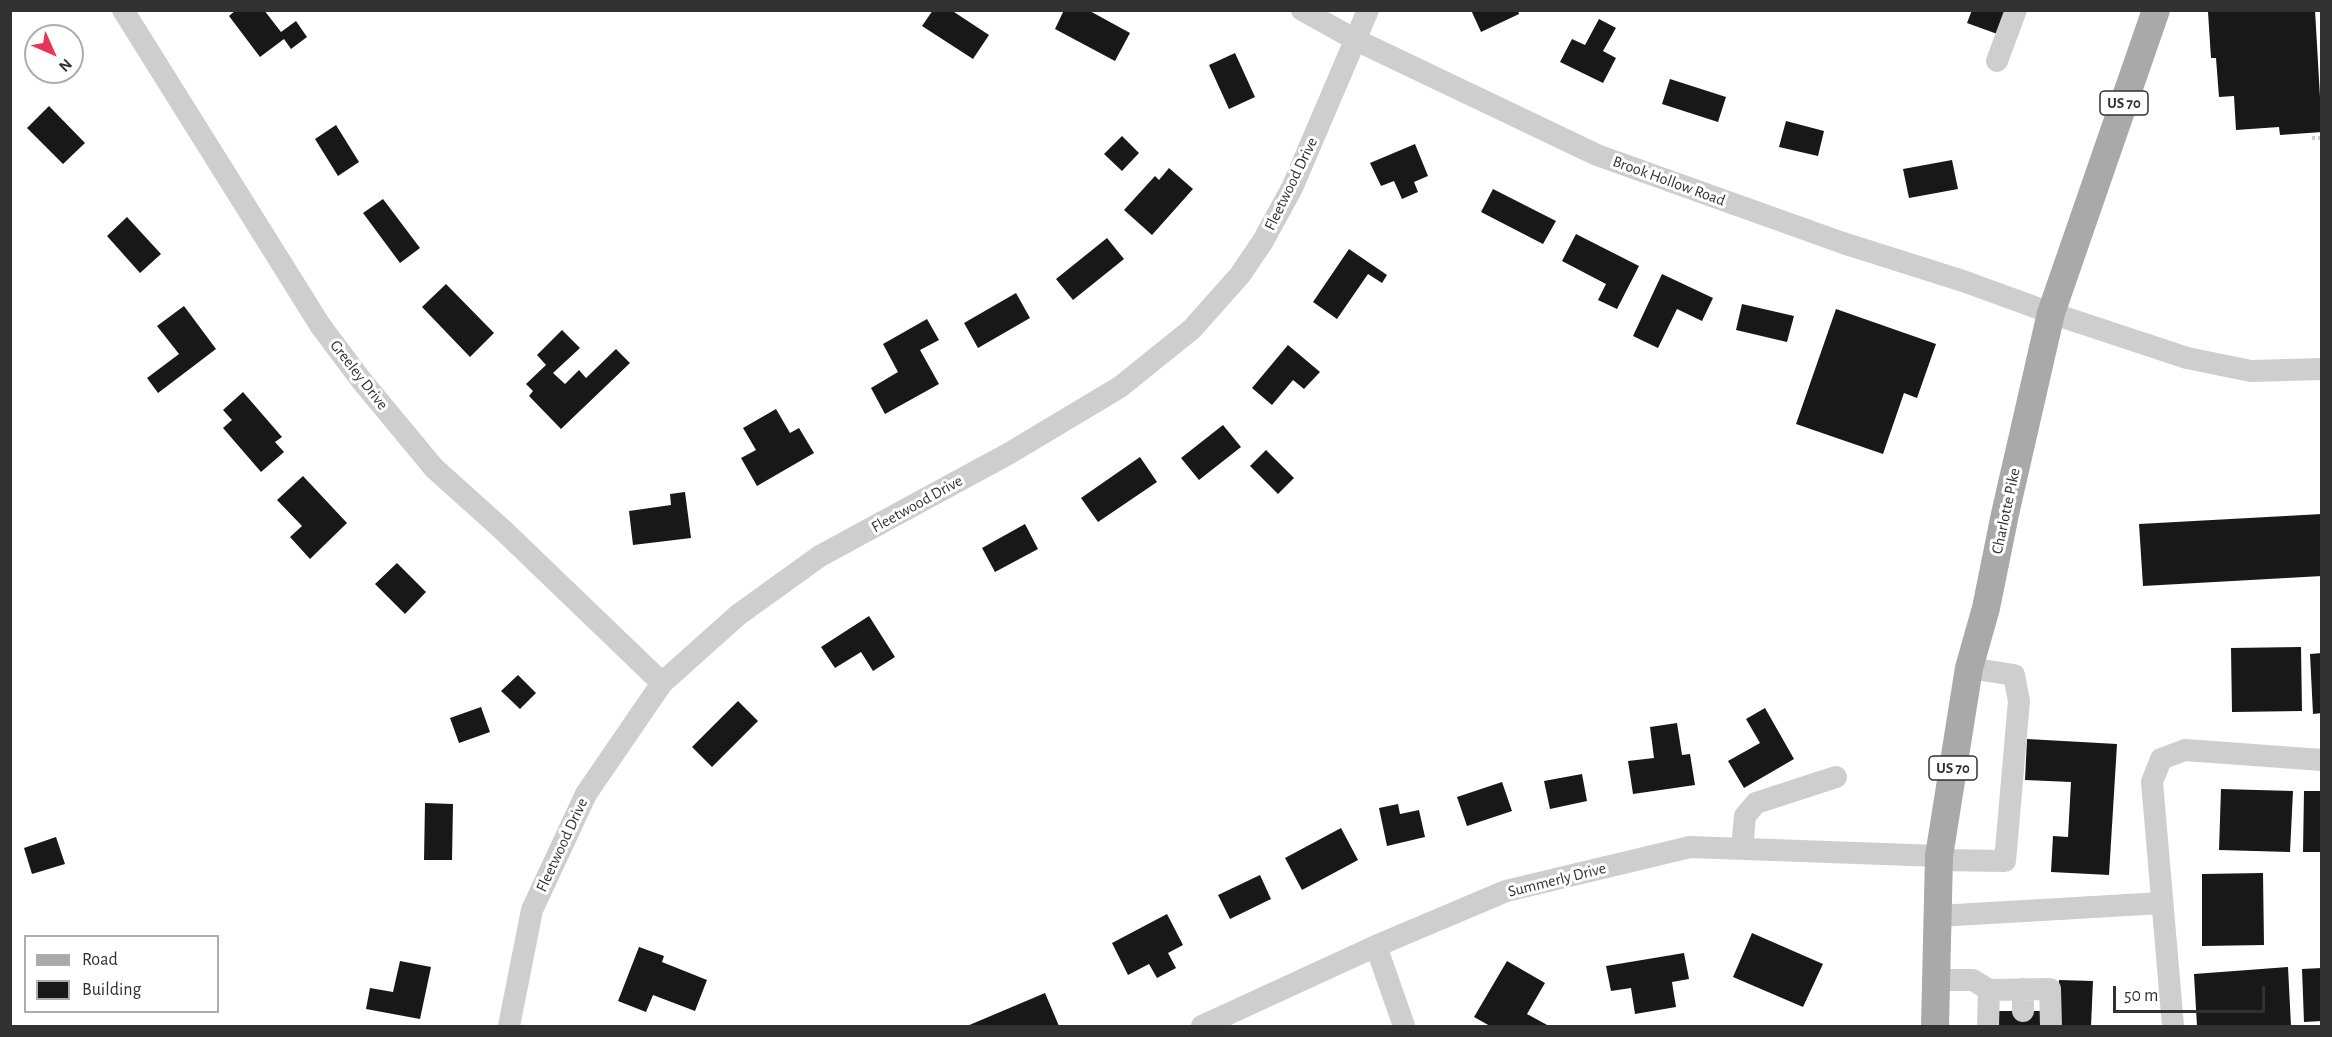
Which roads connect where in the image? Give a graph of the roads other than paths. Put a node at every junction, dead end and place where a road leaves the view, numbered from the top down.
1 (123, 10) edge
2 (1302, 10) edge
3 (1368, 10) edge
4 (2016, 10) edge
5 (2156, 10) edge
6 (1356, 40) junction
7 (1997, 61) dead end
8 (2051, 313) junction
9 (2322, 369) edge
10 (1969, 668) junction
11 (663, 683) junction
12 (2322, 760) edge
13 (1836, 777) dead end
14 (1742, 849) junction
15 (1939, 858) junction
16 (2162, 903) junction
17 (1938, 916) junction
18 (1376, 946) junction
19 (1936, 980) junction
20 (1989, 990) junction
21 (509, 1026) edge
22 (1202, 1026) edge
23 (1404, 1026) edge
24 (1935, 1026) edge
25 (1988, 1026) edge
26 (2051, 1026) edge
27 (2173, 1026) edge

1 - 11 street, Greeley Drive
2 - 6 street, Brook Hollow Road
3 - 6 street, Fleetwood Drive
4 - 7 street
5 - 8 main road, Charlotte Pike / US 70
6 - 8 street, Brook Hollow Road
6 - 11 street, Fleetwood Drive
8 - 9 street, Brook Hollow Road
8 - 10 main road, Charlotte Pike / US 70
10 - 15 main road, Charlotte Pike / US 70
10 - 15 street, Summerly Drive
11 - 21 street, Fleetwood Drive
12 - 16 street
13 - 14 street
14 - 15 street, Summerly Drive
14 - 18 street, Summerly Drive
15 - 17 main road, Charlotte Pike / US 70
16 - 17 street
16 - 27 street
17 - 19 main road, Charlotte Pike / US 70
18 - 22 street, Summerly Drive
18 - 23 street
19 - 20 street
19 - 24 main road, Charlotte Pike / US 70
20 - 25 street
20 - 26 street

